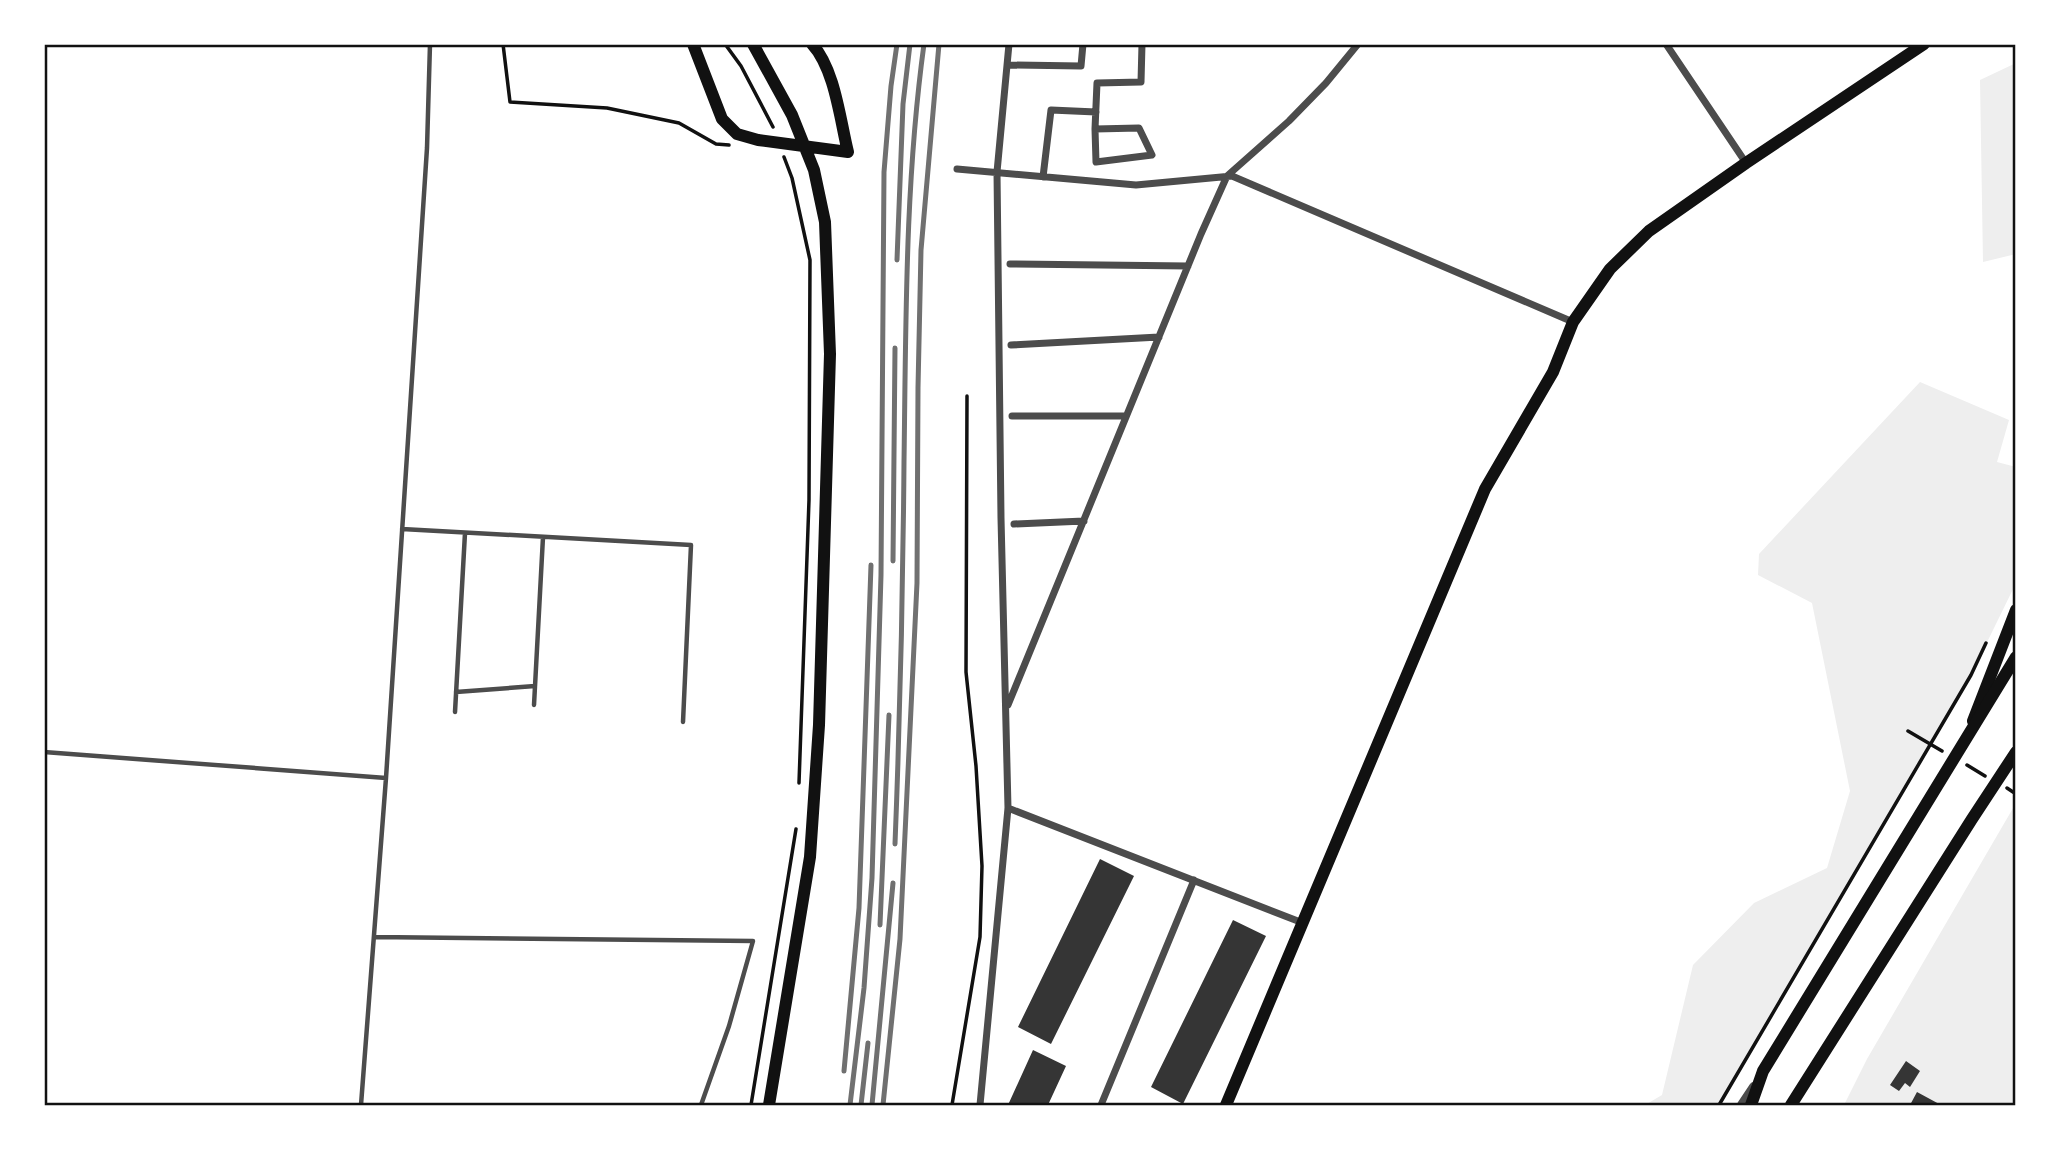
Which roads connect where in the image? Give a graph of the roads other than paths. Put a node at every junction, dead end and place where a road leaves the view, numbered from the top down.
1 (430, 44) edge
2 (693, 44) edge
3 (753, 44) edge
4 (812, 44) edge
5 (1009, 44) edge
6 (1083, 44) edge
7 (1142, 44) edge
8 (1358, 44) edge
9 (1666, 44) edge
10 (1924, 44) edge
11 (1007, 65) junction
12 (1096, 112) junction
13 (1095, 129) junction
14 (1746, 163) junction
15 (957, 169) dead end
16 (997, 172) junction
17 (1227, 176) junction
18 (1043, 177) junction
19 (1010, 264) dead end
20 (1188, 266) junction
21 (1573, 322) junction
22 (1159, 337) junction
23 (1011, 345) dead end
24 (1012, 416) dead end
25 (1126, 416) junction
26 (1084, 521) junction
27 (1014, 524) dead end
28 (402, 529) junction
29 (464, 533) junction
30 (543, 537) junction
31 (2016, 610) edge
32 (2016, 657) edge
33 (535, 687) junction
34 (456, 692) junction
35 (534, 705) dead end
36 (1006, 709) junction
37 (455, 712) dead end
38 (683, 722) dead end
39 (1969, 732) junction
40 (44, 752) edge
41 (2016, 752) edge
42 (386, 779) junction
43 (1009, 808) junction
44 (1194, 880) junction
45 (1303, 923) junction
46 (374, 937) junction
47 (1763, 1071) junction
48 (361, 1105) edge
49 (701, 1105) edge
50 (769, 1105) edge
51 (981, 1105) edge
52 (1101, 1105) edge
53 (1226, 1105) edge
54 (1742, 1105) edge
55 (1751, 1105) edge
56 (1791, 1105) edge

1 - 28 lane
2 - 4 main road
3 - 50 main road
5 - 11 street
6 - 11 street
7 - 12 street
8 - 17 street
9 - 14 street
10 - 14 main road
11 - 16 street
12 - 13 street
12 - 18 street
13 - 13 street
14 - 21 main road
15 - 16 street
16 - 18 street
16 - 36 street
17 - 18 street
17 - 20 street
17 - 21 street
19 - 20 street
20 - 22 street
21 - 45 main road
22 - 23 street
22 - 25 street
24 - 25 street
25 - 26 street
26 - 27 street
26 - 36 street
28 - 29 lane
28 - 42 lane
29 - 30 lane
29 - 34 lane
30 - 33 lane
30 - 38 lane
31 - 39 main road
32 - 39 main road
33 - 34 lane
33 - 35 lane
34 - 37 lane
36 - 43 street
39 - 47 main road
40 - 42 lane
41 - 56 main road
42 - 46 lane
43 - 44 street
43 - 51 street
44 - 45 street
44 - 52 street
45 - 53 main road
46 - 48 lane
46 - 49 lane
47 - 54 street
47 - 55 main road

